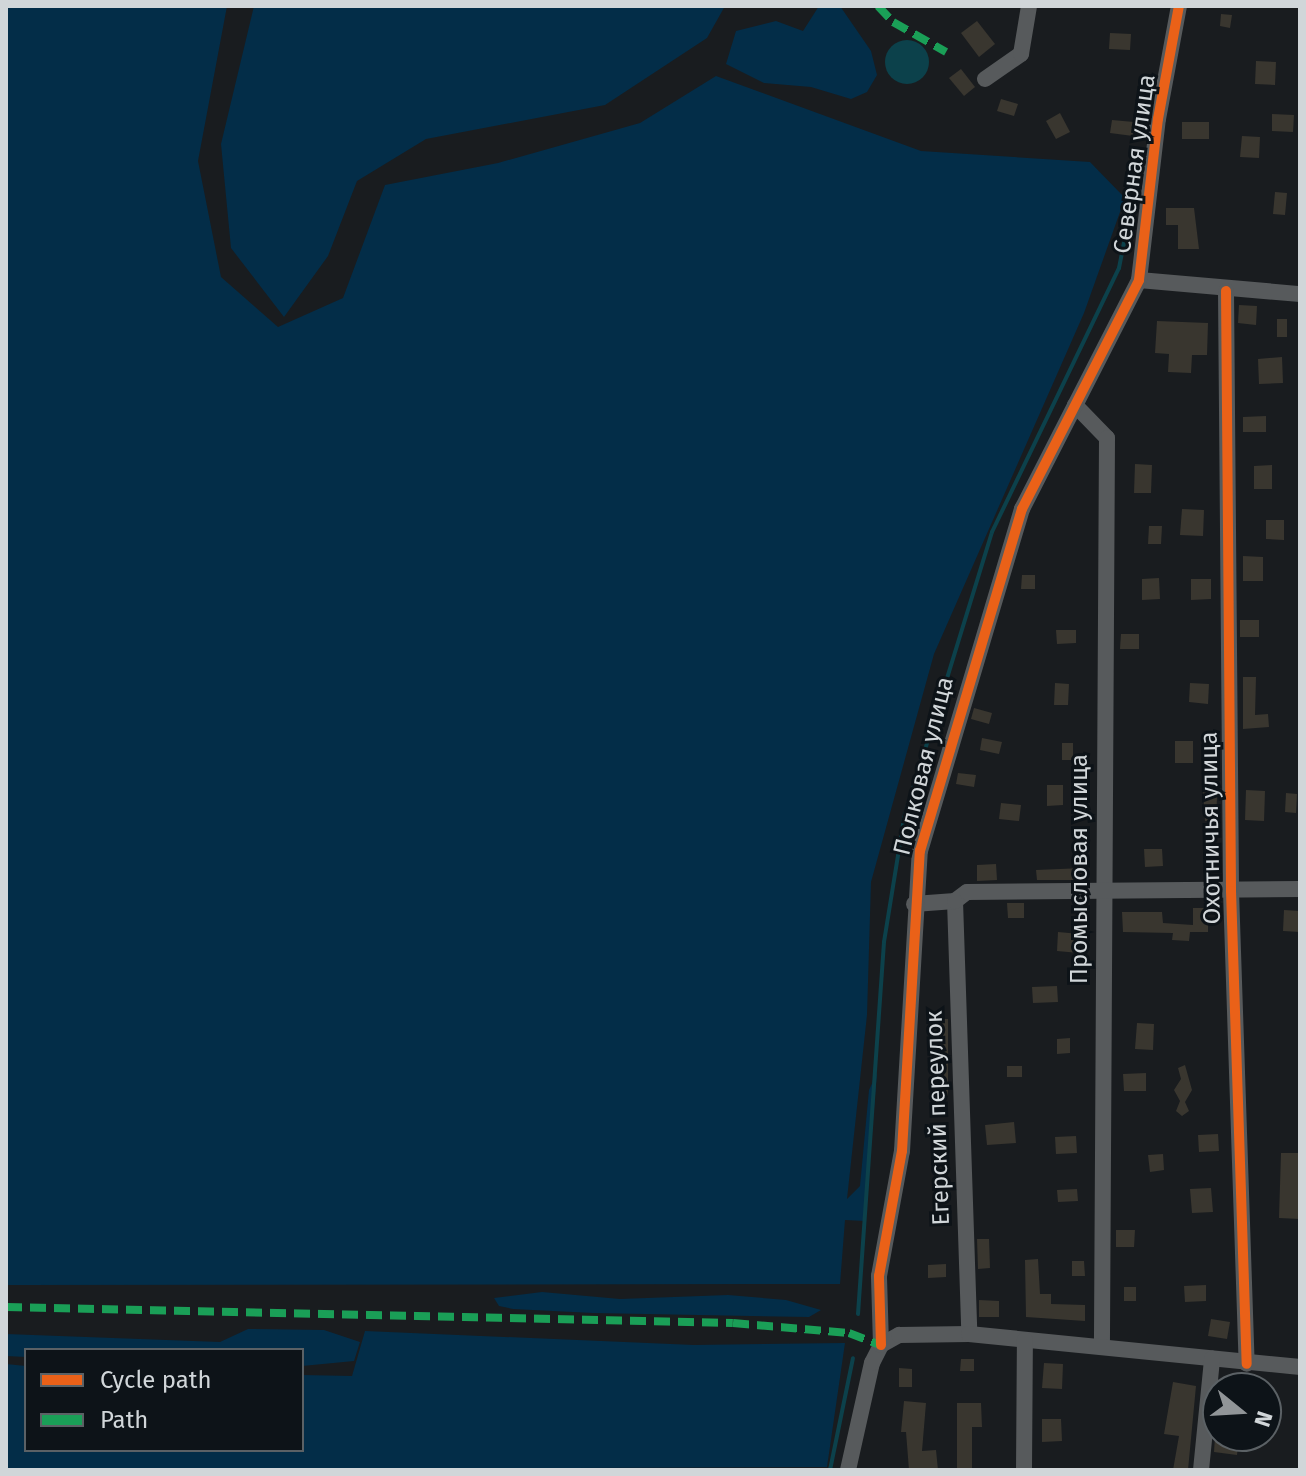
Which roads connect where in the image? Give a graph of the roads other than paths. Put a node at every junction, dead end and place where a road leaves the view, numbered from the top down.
1 (1029, 6) edge
2 (1179, 6) edge
3 (985, 79) dead end
4 (1139, 280) junction
5 (1226, 291) junction
6 (1300, 294) edge
7 (1075, 405) junction
8 (1300, 889) edge
9 (1231, 891) junction
10 (1103, 892) junction
11 (955, 901) junction
12 (914, 904) junction
13 (969, 1334) junction
14 (1025, 1340) junction
15 (881, 1345) junction
16 (1102, 1345) junction
17 (1212, 1359) junction
18 (1247, 1364) junction
19 (1300, 1367) edge
20 (853, 1468) edge
21 (1024, 1470) edge
22 (1201, 1470) edge

1 - 3 street
2 - 4 street, Северная улица
4 - 5 street
4 - 7 street, Полковая улица
5 - 6 street
5 - 9 street, Охотничья улица
7 - 10 street, Промысловая улица
7 - 12 street, Полковая улица
8 - 9 street
9 - 10 street
9 - 18 street, Охотничья улица
10 - 11 street
10 - 16 street, Промысловая улица
11 - 12 street
11 - 13 street, Егерский переулок
12 - 15 street, Полковая улица
13 - 14 street
13 - 15 street
14 - 16 street
14 - 21 street
15 - 20 street, Полковая улица
16 - 17 street
17 - 18 street
17 - 22 street
18 - 19 street

